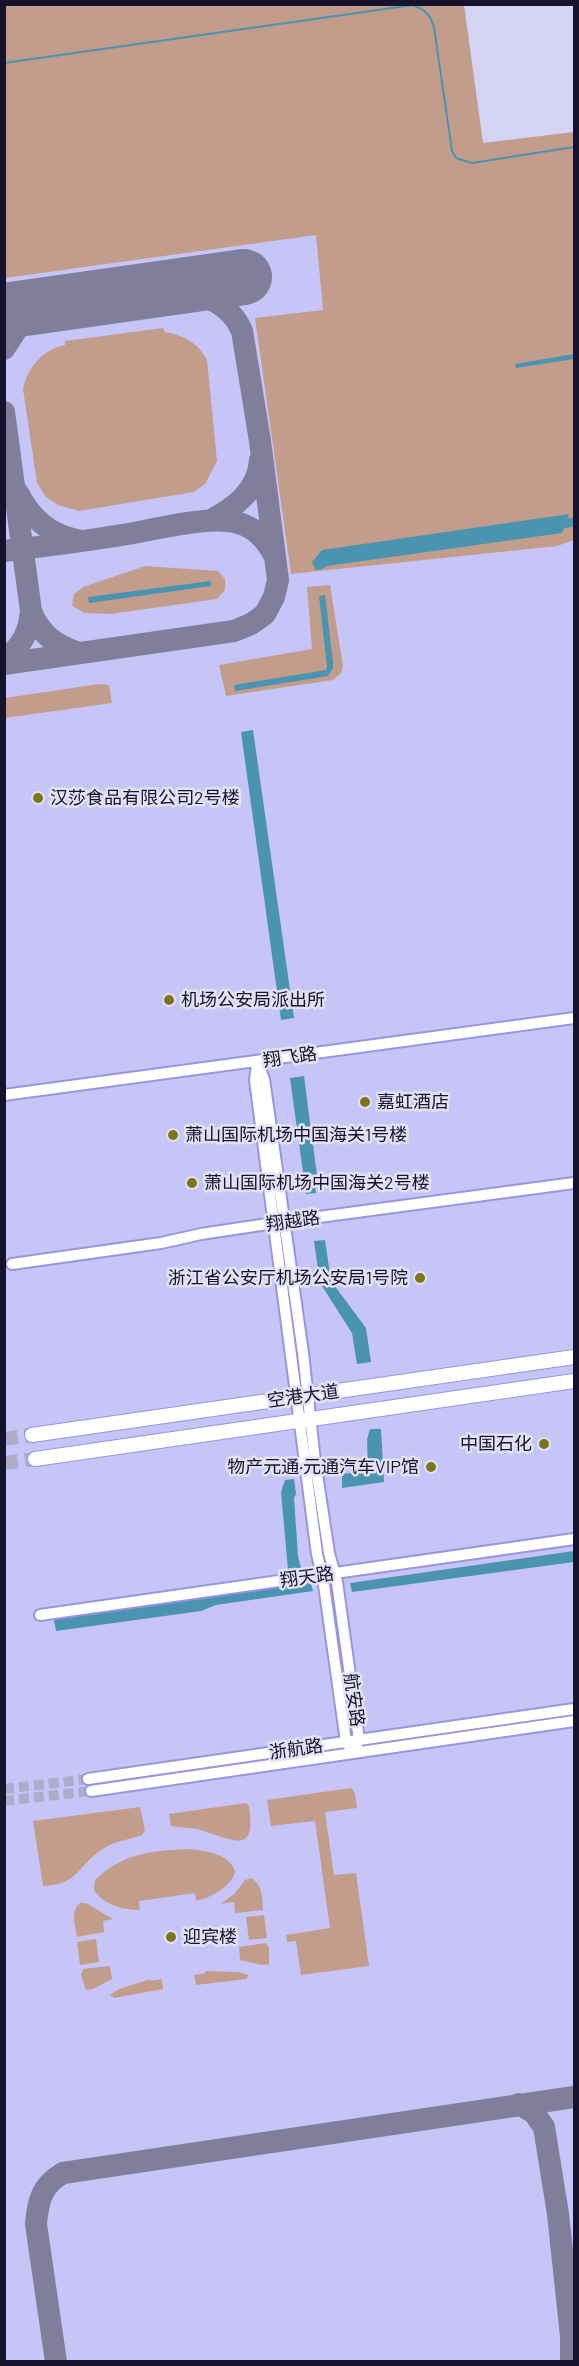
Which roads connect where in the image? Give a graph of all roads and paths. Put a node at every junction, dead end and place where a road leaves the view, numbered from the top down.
1 (574, 1018) edge
2 (257, 1062) junction
3 (4, 1095) edge
4 (574, 1183) edge
5 (280, 1222) junction
6 (12, 1264) dead end
7 (574, 1357) edge
8 (574, 1381) edge
9 (302, 1396) junction
10 (305, 1420) junction
11 (32, 1435) tunnel mouth
12 (35, 1459) tunnel mouth
13 (574, 1539) edge
14 (334, 1573) junction
15 (321, 1575) junction
16 (40, 1615) dead end
17 (574, 1709) edge
18 (574, 1721) edge
19 (359, 1740) junction
20 (346, 1742) junction
21 (354, 1753) junction
22 (88, 1779) tunnel mouth
23 (91, 1791) tunnel mouth

1 - 2 street, 翔飞路
2 - 3 street, 翔飞路
2 - 5 street, 航安路
4 - 5 street, 翔越路
5 - 6 street, 翔越路
5 - 9 street, 航安路
7 - 9 main road, 空港大道
8 - 10 main road, 空港大道
9 - 10 street, 航安路
9 - 11 main road, 空港大道
10 - 12 main road, 空港大道
10 - 14 street, 航安路
10 - 15 street, 航安路
13 - 14 street, 翔天路
14 - 15 street, 翔天路
14 - 19 street, 航安路
15 - 16 street, 翔天路
15 - 20 street, 航安路
17 - 19 street, 浙航路
18 - 21 street, 浙航路
19 - 20 street, 浙航路
19 - 21 street, 航安路
20 - 21 street, 航安路
20 - 22 street, 浙航路
21 - 23 street, 浙航路

